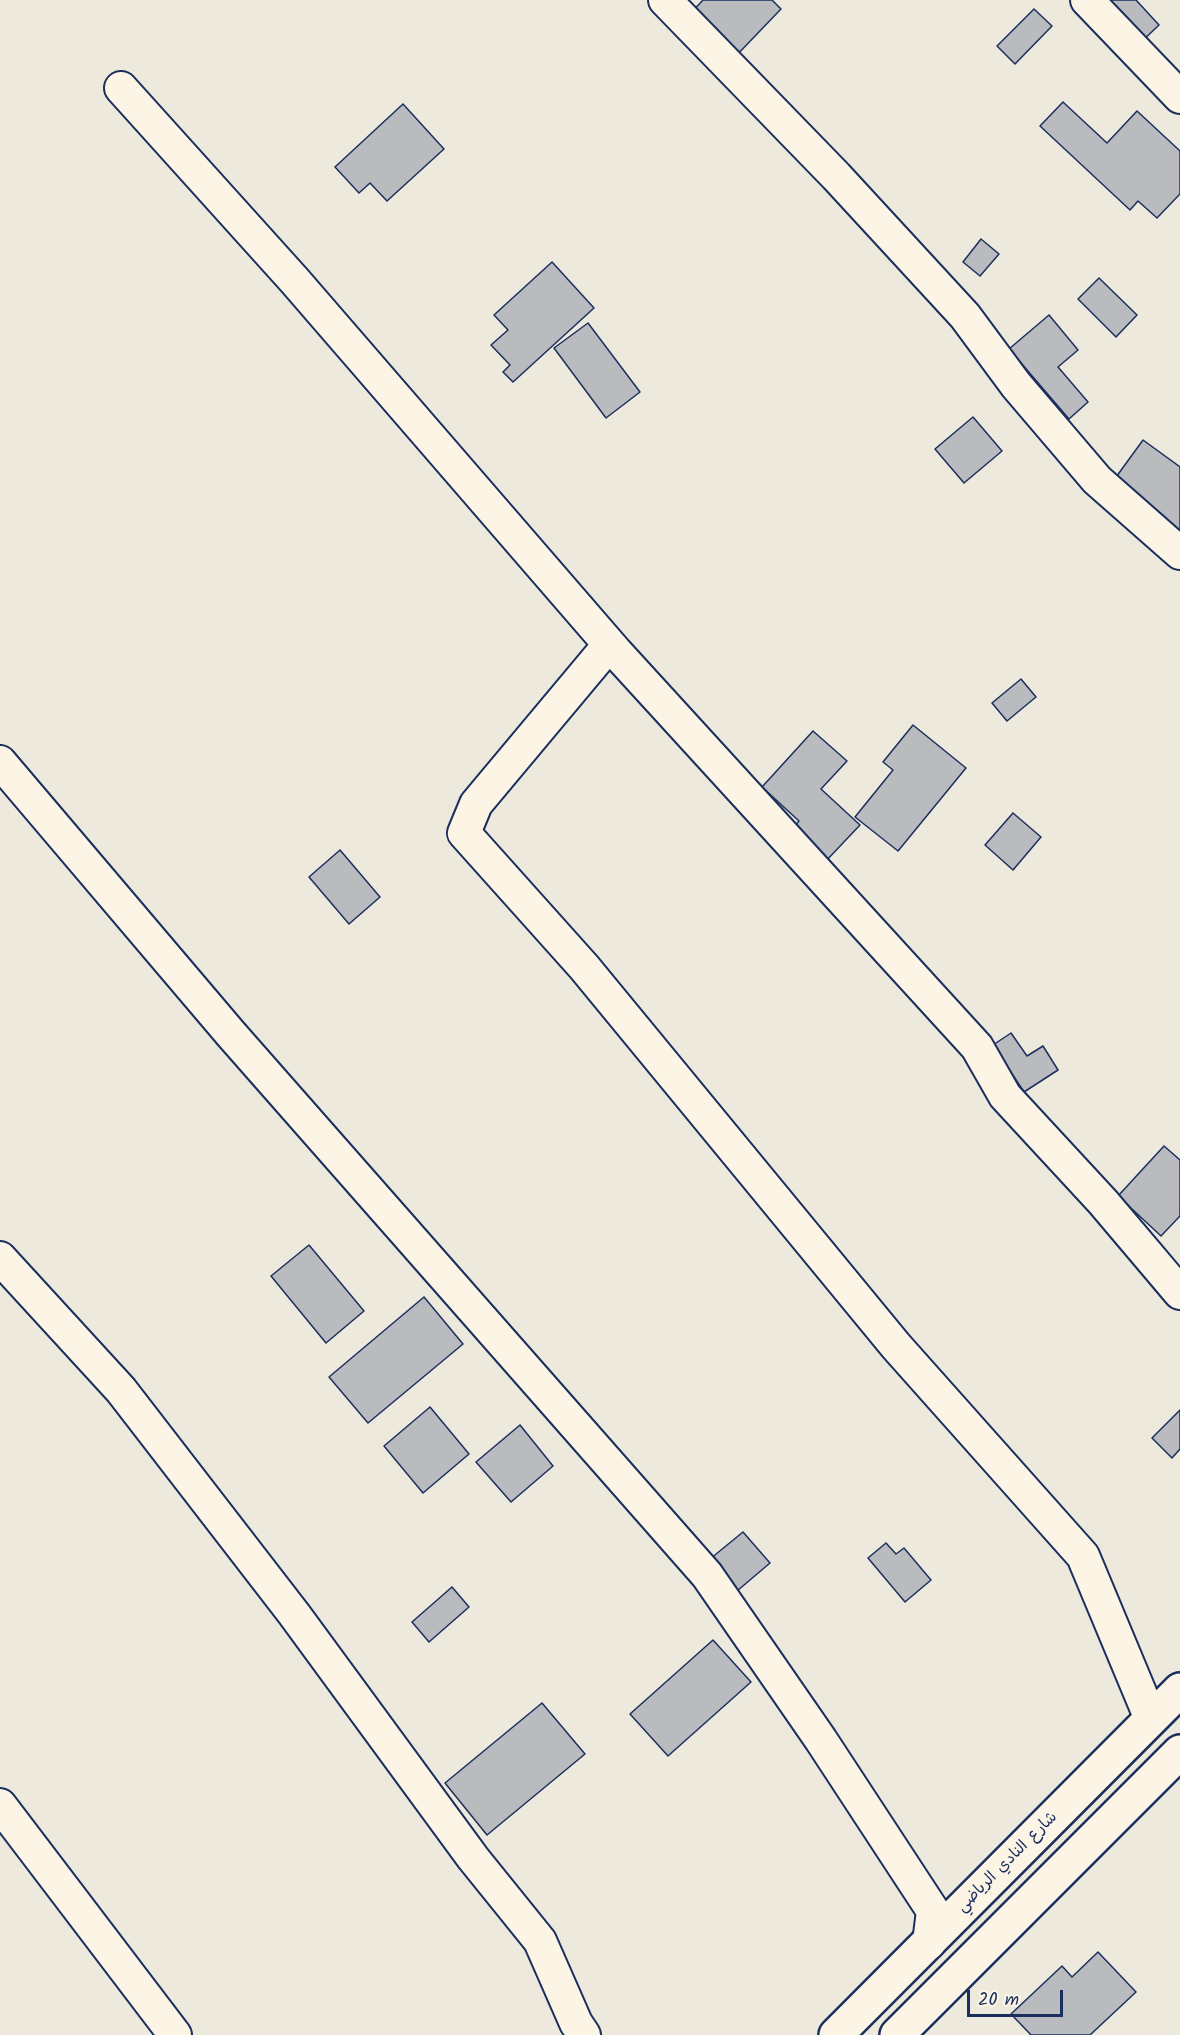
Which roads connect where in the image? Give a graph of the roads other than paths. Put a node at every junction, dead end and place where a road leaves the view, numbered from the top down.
1 (665, 0) edge
2 (1087, 0) edge
3 (121, 88) dead end
4 (1180, 97) edge
5 (1180, 553) edge
6 (609, 645) junction
7 (0, 762) edge
8 (0, 1258) edge
9 (1180, 1293) edge
10 (1180, 1690) edge
11 (1151, 1719) junction
12 (1180, 1752) edge
13 (0, 1806) edge
14 (929, 1942) junction
15 (960, 1972) junction
16 (175, 2035) edge
17 (584, 2035) edge
18 (836, 2035) edge
19 (897, 2035) edge

1 - 5 street
2 - 4 street
3 - 6 street
6 - 9 street
6 - 11 street
7 - 14 street
8 - 17 street
10 - 11 main road, شارع النادي الرياضي
11 - 14 main road, شارع النادي الرياضي
12 - 15 main road
13 - 16 street
14 - 15 main road
14 - 18 main road, شارع النادي الرياضي
15 - 19 main road

